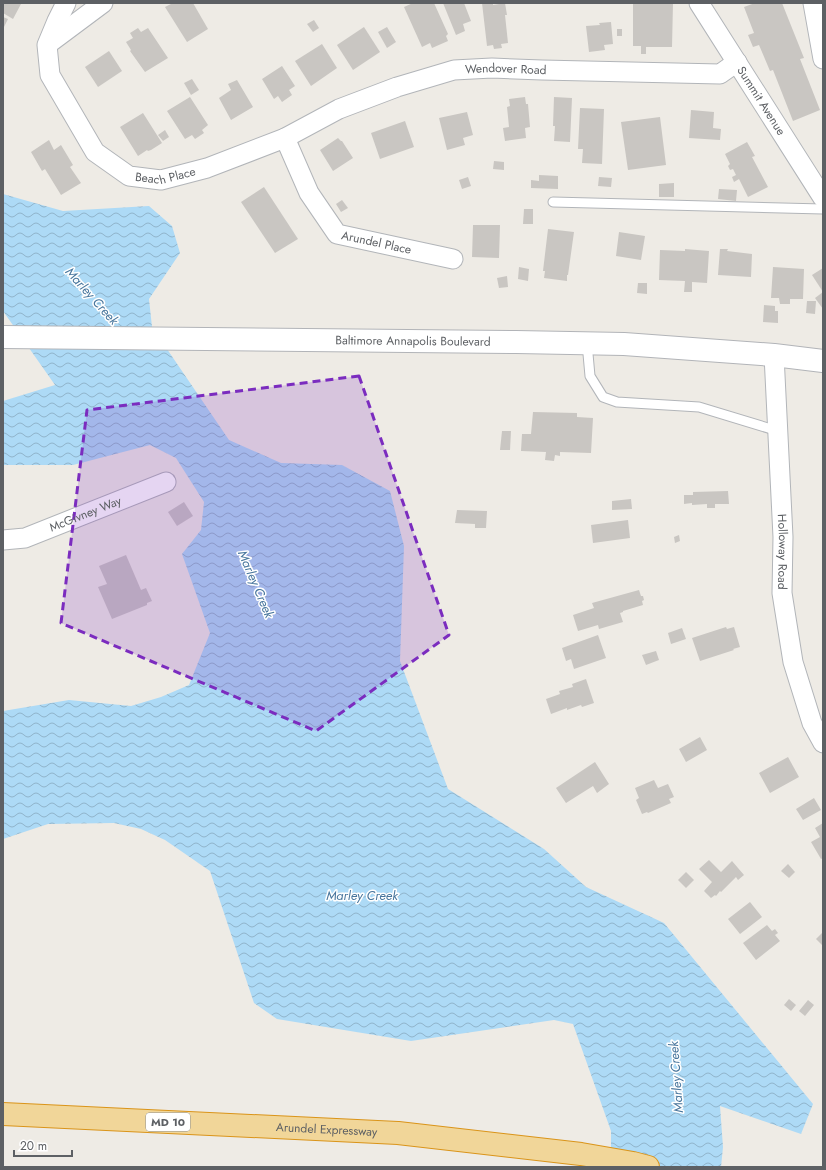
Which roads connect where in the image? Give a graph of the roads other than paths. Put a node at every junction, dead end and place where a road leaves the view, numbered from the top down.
1 (66, 3) edge
2 (103, 3) edge
3 (699, 3) edge
4 (813, 3) edge
5 (47, 45) junction
6 (823, 59) edge
7 (737, 62) junction
8 (285, 138) junction
9 (823, 198) edge
10 (553, 202) dead end
11 (823, 209) edge
12 (453, 259) dead end
13 (3, 337) edge
14 (587, 344) junction
15 (774, 355) junction
16 (823, 360) edge
17 (778, 431) junction
18 (166, 482) dead end
19 (3, 540) edge
20 (823, 743) edge
21 (8, 1113) edge
22 (648, 1167) edge

1 - 5 street
2 - 5 street
3 - 7 street, Summit Avenue
4 - 6 street
5 - 8 street, Beach Place
7 - 8 street, Wendover Road
7 - 9 street, Summit Avenue
8 - 12 street, Arundel Place
10 - 11 lane
13 - 14 main road, Baltimore Annapolis Boulevard
14 - 15 main road, Baltimore Annapolis Boulevard
14 - 17 lane
15 - 16 main road, Baltimore Annapolis Boulevard
15 - 17 street, Holloway Road
17 - 20 street, Holloway Road
18 - 19 street, McGivney Way
21 - 22 highway, Arundel Expressway / MD 10

